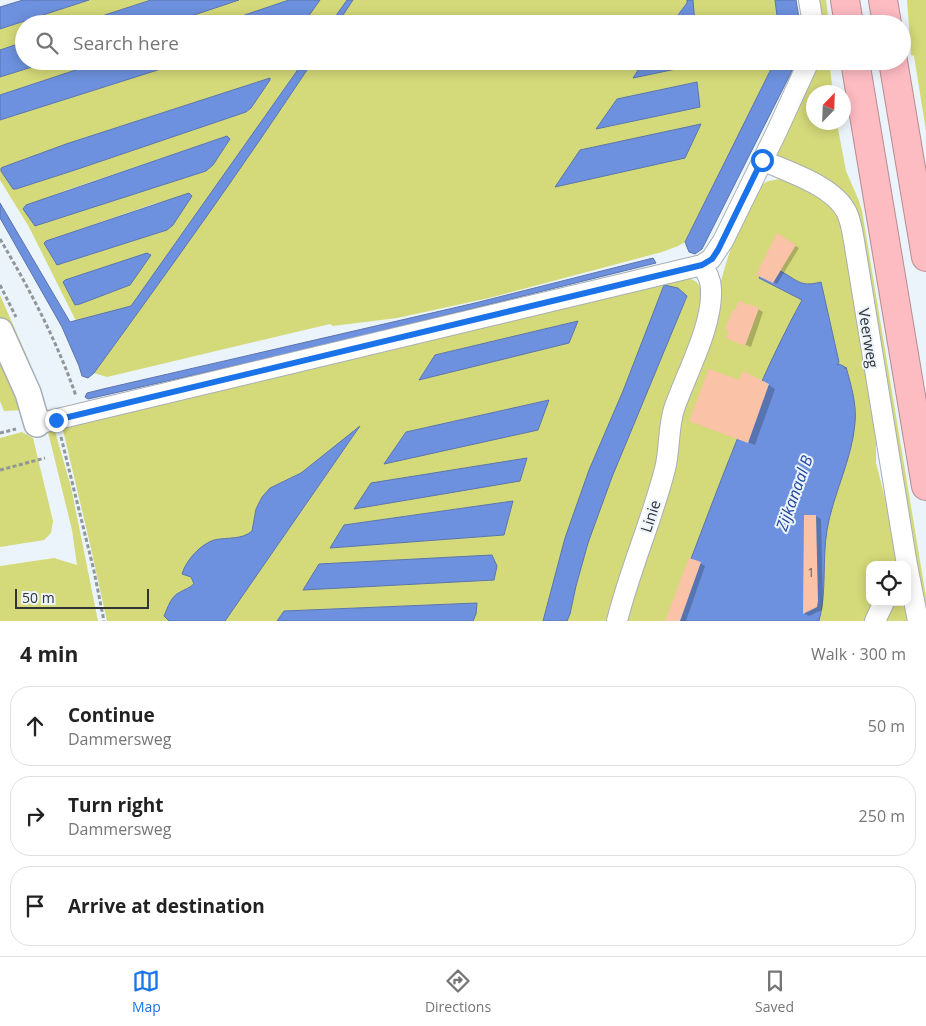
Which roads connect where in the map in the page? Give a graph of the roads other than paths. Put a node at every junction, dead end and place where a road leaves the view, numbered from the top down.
1 (809, 0) edge
2 (845, 0) edge
3 (883, 0) edge
4 (811, 15) edge
5 (848, 15) edge
6 (886, 15) edge
7 (805, 70) edge
8 (857, 70) edge
9 (895, 70) edge
10 (762, 160) junction
11 (926, 257) edge
12 (702, 265) junction
13 (0, 331) edge
14 (47, 422) joint
15 (926, 486) edge
16 (905, 561) edge
17 (911, 588) edge
18 (882, 606) edge
19 (617, 621) edge
20 (875, 621) edge
21 (918, 621) edge

1 - 4 street
2 - 5 highway
3 - 6 highway
7 - 10 street
8 - 15 highway
9 - 11 highway
10 - 12 street
10 - 16 street, Veerweg
12 - 14 street
12 - 19 street, Linie
13 - 14 street
17 - 21 street, Veerweg
18 - 20 street

